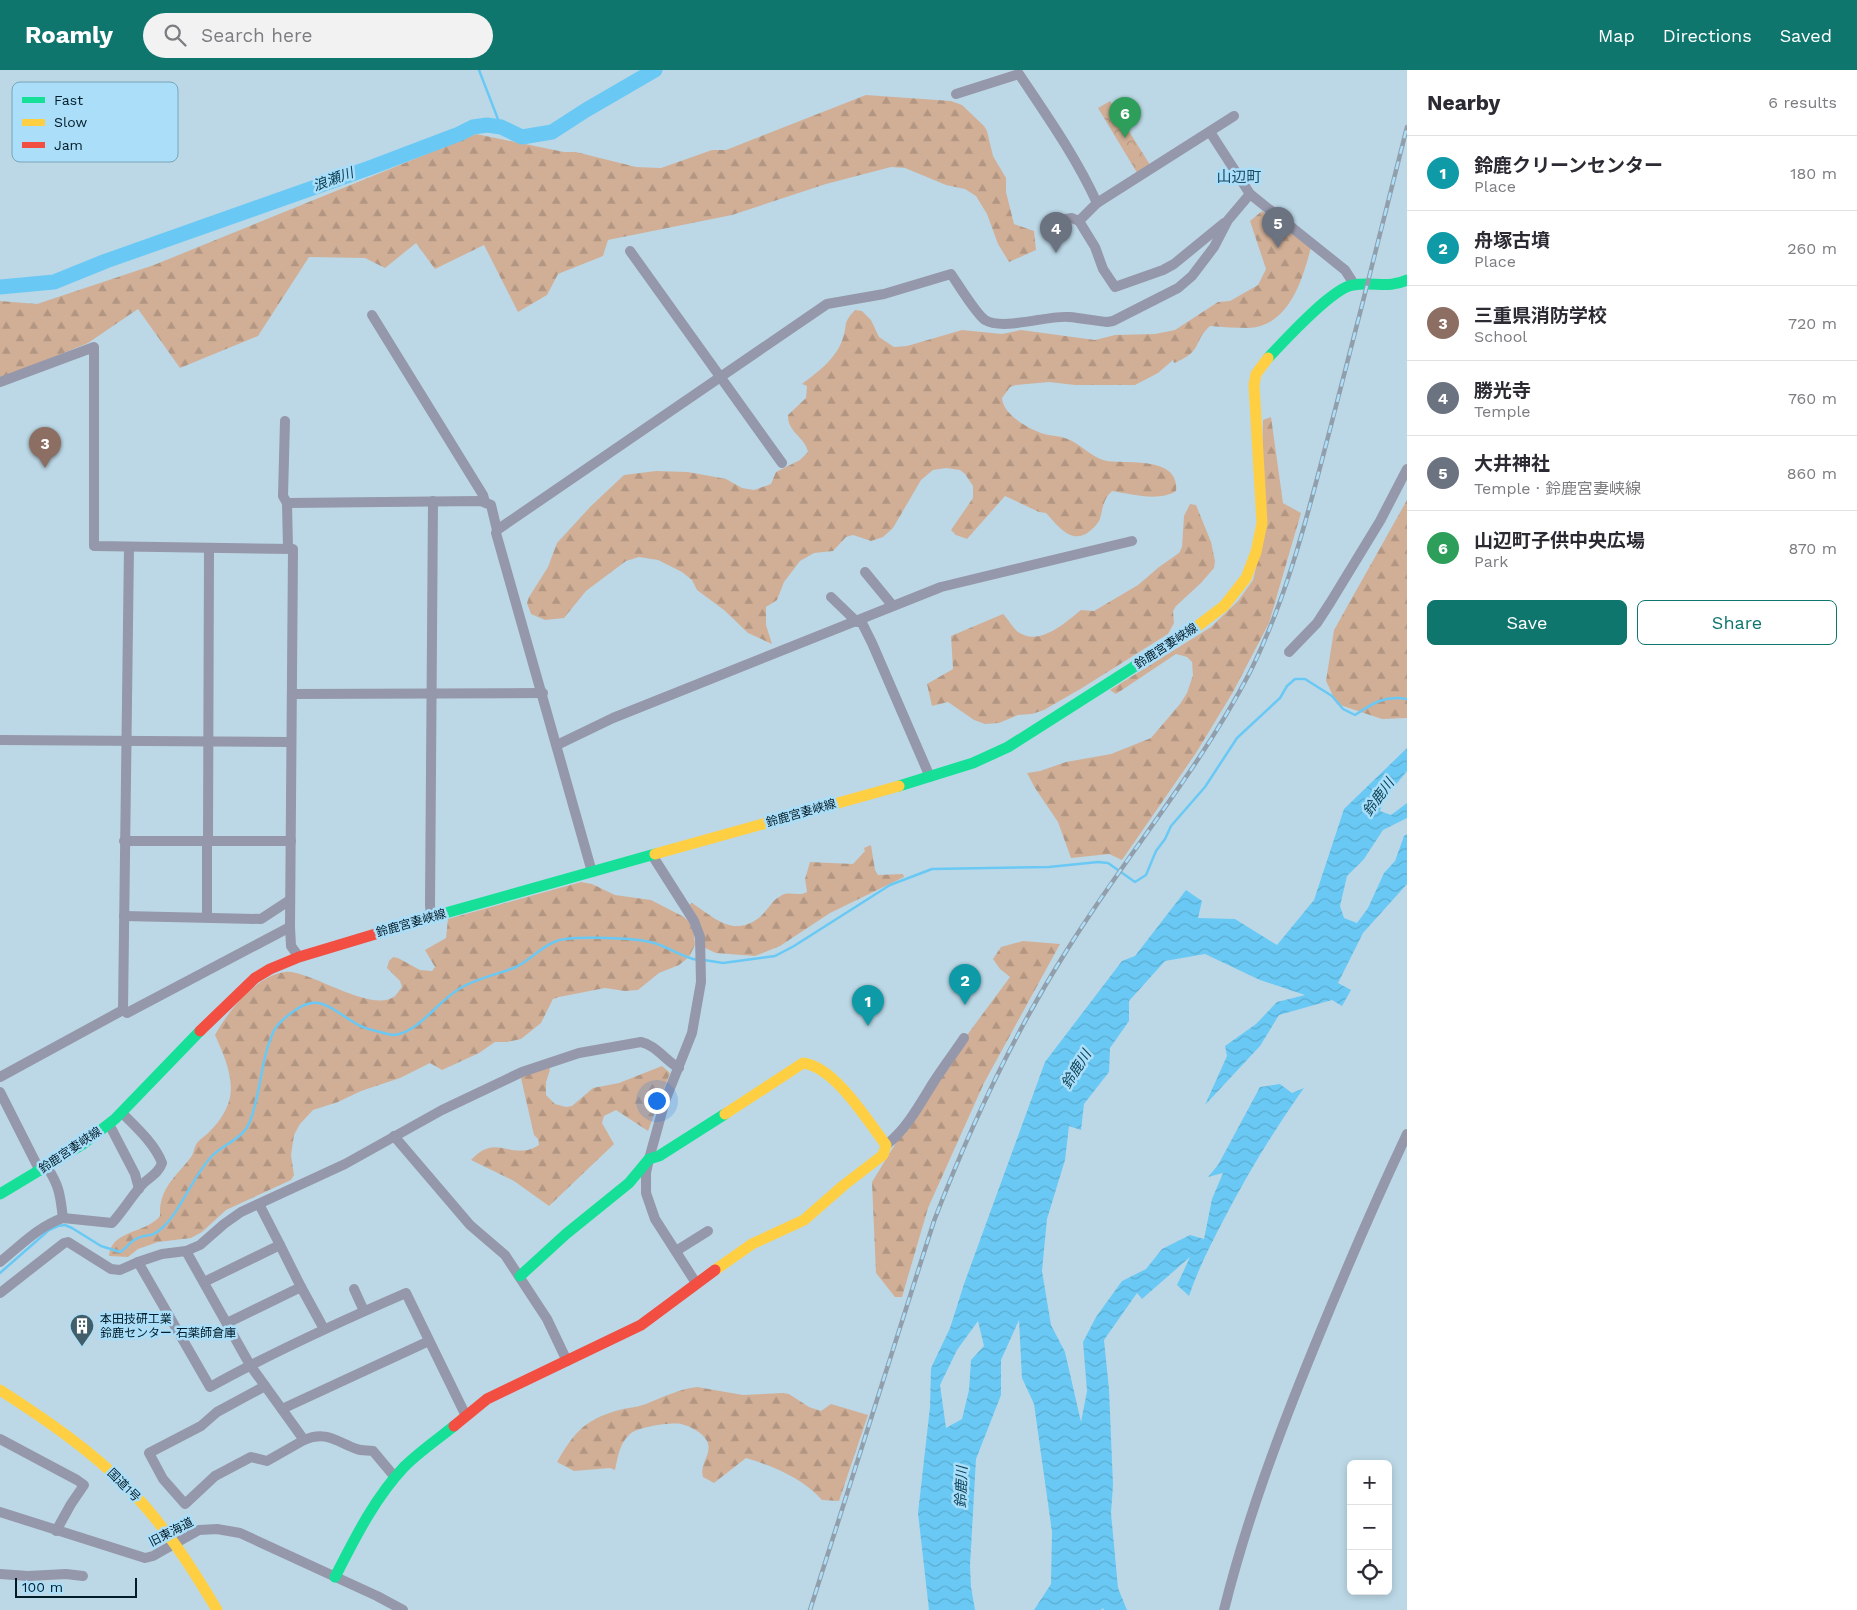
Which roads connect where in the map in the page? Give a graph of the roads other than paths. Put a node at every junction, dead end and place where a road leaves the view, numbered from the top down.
1 (956, 94) dead end
2 (1234, 116) dead end
3 (1210, 132) junction
4 (1250, 194) junction
5 (1098, 204) junction
6 (1228, 220) junction
7 (1053, 221) dead end
8 (1079, 221) junction
9 (630, 251) dead end
10 (1407, 280) edge
11 (1354, 284) junction
12 (372, 315) dead end
13 (720, 378) junction
14 (0, 382) edge
15 (284, 422) dead end
16 (782, 463) dead end
17 (1407, 469) edge
18 (434, 501) junction
19 (485, 502) junction
20 (287, 503) junction
21 (497, 530) junction
22 (1132, 542) dead end
23 (129, 547) junction
24 (209, 548) junction
25 (288, 548) junction
26 (865, 572) dead end
27 (831, 597) dead end
28 (892, 606) junction
29 (859, 621) junction
30 (1289, 652) dead end
31 (431, 693) junction
32 (543, 693) junction
33 (292, 694) junction
34 (0, 740) edge
35 (125, 741) junction
36 (208, 742) junction
37 (291, 742) junction
38 (557, 745) junction
39 (930, 777) junction
40 (207, 840) junction
41 (124, 841) junction
42 (291, 842) junction
43 (652, 855) junction
44 (592, 872) junction
45 (290, 900) junction
46 (124, 916) junction
47 (431, 917) junction
48 (207, 918) junction
49 (290, 927) junction
50 (299, 957) junction
51 (123, 1010) junction
52 (964, 1038) dead end
53 (679, 1068) junction
54 (0, 1076) edge
55 (0, 1092) edge
56 (122, 1112) junction
57 (109, 1124) junction
58 (1407, 1134) edge
59 (394, 1136) junction
60 (886, 1145) junction
61 (649, 1159) junction
62 (43, 1169) junction
63 (139, 1189) junction
64 (0, 1194) edge
65 (259, 1204) junction
66 (63, 1218) junction
67 (708, 1231) dead end
68 (280, 1245) junction
69 (186, 1251) junction
70 (676, 1251) junction
71 (0, 1262) edge
72 (138, 1262) junction
73 (520, 1276) junction
74 (204, 1282) junction
75 (696, 1283) junction
76 (302, 1288) junction
77 (354, 1289) dead end
78 (0, 1292) edge
79 (364, 1311) junction
80 (227, 1322) junction
81 (324, 1329) junction
82 (429, 1341) junction
83 (567, 1361) junction
84 (250, 1364) junction
85 (265, 1386) junction
86 (0, 1390) edge
87 (0, 1402) edge
88 (282, 1409) junction
89 (466, 1416) junction
90 (0, 1439) edge
91 (304, 1440) junction
92 (394, 1476) junction
93 (0, 1512) edge
94 (56, 1531) junction
95 (0, 1574) edge
96 (83, 1576) dead end
97 (335, 1577) junction
98 (204, 1610) edge
99 (217, 1610) edge
100 (402, 1610) edge
101 (1224, 1610) edge

1 - 5 street
2 - 3 street
3 - 4 street
3 - 5 street
4 - 6 street
4 - 11 street
5 - 8 street
6 - 8 street
6 - 13 street
7 - 8 street
9 - 13 street
10 - 11 main road
11 - 39 main road, 鈴鹿宮妻峡線
12 - 19 street
13 - 16 street
13 - 21 street
14 - 23 street
15 - 20 street
17 - 30 street
18 - 19 street
18 - 20 street
18 - 31 street
19 - 21 street
20 - 25 street
21 - 32 street
22 - 28 street
23 - 24 street
23 - 35 street
24 - 25 street
24 - 36 street
25 - 33 street
26 - 28 street
27 - 29 street
28 - 29 street
29 - 38 street
29 - 39 street
31 - 32 street
31 - 33 street
31 - 47 street
32 - 38 street
33 - 37 street
34 - 35 street
35 - 36 street
35 - 41 street
36 - 37 street
36 - 40 street
37 - 42 street
38 - 44 street
39 - 43 main road, 鈴鹿宮妻峡線
40 - 41 street
40 - 42 street
40 - 48 street
41 - 46 street
42 - 45 street
43 - 44 main road, 鈴鹿宮妻峡線
43 - 53 street
44 - 47 main road, 鈴鹿宮妻峡線
45 - 48 street
45 - 49 street
46 - 48 street
46 - 51 street
47 - 50 main road, 鈴鹿宮妻峡線
49 - 50 street
49 - 51 street
50 - 56 main road, 鈴鹿宮妻峡線
51 - 54 street
52 - 60 street
53 - 59 street
53 - 61 street
55 - 62 street
56 - 57 main road, 鈴鹿宮妻峡線
56 - 63 street
57 - 62 main road, 鈴鹿宮妻峡線
57 - 63 street
58 - 101 street
59 - 65 street
59 - 73 street
60 - 61 main road
60 - 75 main road
61 - 70 street
61 - 73 main road
62 - 64 main road, 鈴鹿宮妻峡線
62 - 66 street
63 - 66 street
65 - 68 street
65 - 69 street
66 - 71 street
67 - 70 street
68 - 74 street
68 - 76 street
69 - 72 street
69 - 74 street
70 - 75 street
72 - 78 street
72 - 84 street
73 - 83 street
74 - 80 street
75 - 83 main road
76 - 80 street
76 - 81 street
77 - 79 street
79 - 81 street
79 - 82 street
80 - 84 street
81 - 84 street
82 - 88 street
82 - 89 street
83 - 89 main road
84 - 85 street
85 - 88 street
85 - 91 street
86 - 99 main road, 国道1号
87 - 98 main road, 国道1号
88 - 91 street
89 - 92 main road
90 - 94 street
91 - 92 street
92 - 97 main road
93 - 94 street, 旧東海道
94 - 97 street, 旧東海道
95 - 96 street
97 - 100 street, 旧東海道

